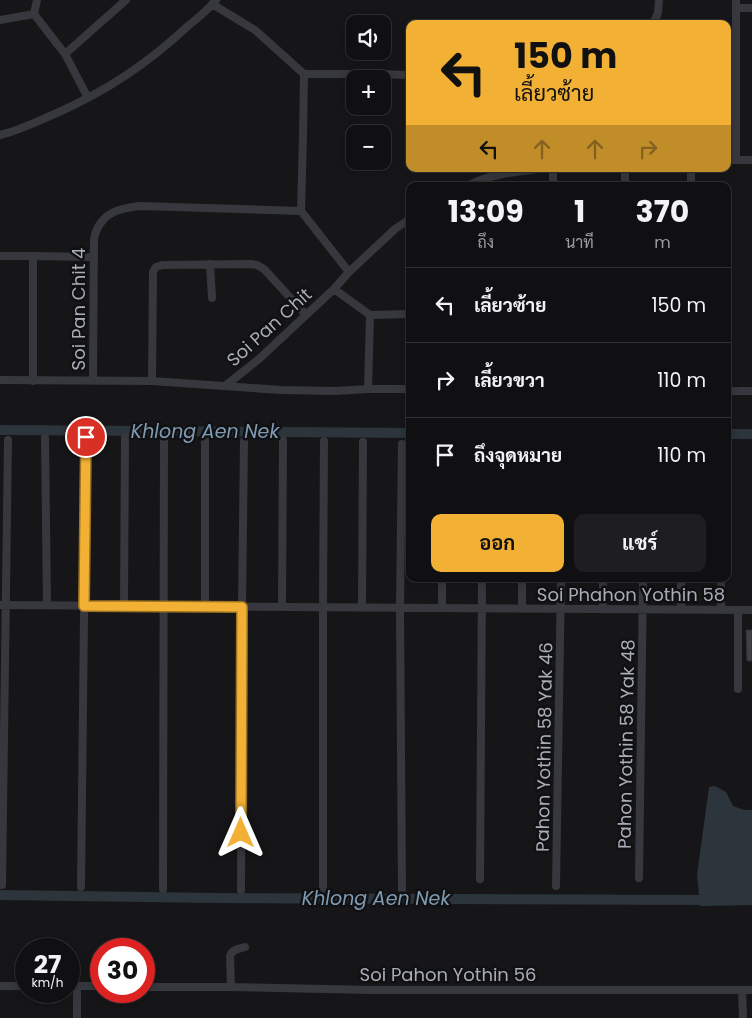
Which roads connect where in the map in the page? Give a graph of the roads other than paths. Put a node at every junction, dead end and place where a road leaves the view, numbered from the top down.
1 (38, 0) edge
2 (126, 0) edge
3 (659, 0) edge
4 (214, 2) edge
5 (736, 4) edge
6 (752, 8) edge
7 (34, 14) junction
8 (0, 20) edge
9 (655, 20) edge
10 (65, 54) junction
11 (304, 74) junction
12 (406, 75) edge
13 (88, 98) junction
14 (0, 135) edge
15 (732, 160) edge
16 (752, 160) edge
17 (511, 172) edge
18 (482, 182) edge
19 (301, 211) junction
20 (406, 222) edge
21 (0, 256) edge
22 (33, 256) junction
23 (94, 257) junction
24 (210, 264) junction
25 (350, 272) junction
26 (334, 289) junction
27 (212, 298) dead end
28 (406, 314) edge
29 (306, 315) junction
30 (370, 315) junction
31 (0, 380) edge
32 (93, 380) junction
33 (32, 381) junction
34 (152, 381) junction
35 (225, 386) junction
36 (368, 388) junction
37 (406, 389) edge
38 (731, 391) edge
39 (752, 391) edge
40 (86, 437) dead end
41 (125, 437) dead end
42 (45, 438) dead end
43 (164, 438) dead end
44 (204, 438) dead end
45 (8, 440) dead end
46 (283, 440) dead end
47 (244, 441) dead end
48 (324, 441) dead end
49 (363, 442) dead end
50 (402, 444) dead end
51 (442, 582) edge
52 (482, 582) edge
53 (522, 582) edge
54 (561, 582) edge
55 (603, 582) edge
56 (642, 582) edge
57 (681, 582) edge
58 (721, 582) edge
59 (3, 605) edge
60 (47, 605) junction
61 (84, 606) junction
62 (124, 606) junction
63 (163, 606) junction
64 (206, 606) junction
65 (242, 607) junction
66 (282, 607) junction
67 (323, 607) junction
68 (362, 608) junction
69 (400, 608) junction
70 (442, 608) junction
71 (482, 608) junction
72 (522, 609) junction
73 (561, 609) junction
74 (603, 609) junction
75 (642, 610) junction
76 (681, 610) junction
77 (721, 610) junction
78 (738, 610) junction
79 (752, 610) edge
80 (738, 689) dead end
81 (639, 878) dead end
82 (480, 880) dead end
83 (2, 885) dead end
84 (81, 886) dead end
85 (556, 886) dead end
86 (163, 889) dead end
87 (241, 890) dead end
88 (402, 891) dead end
89 (323, 895) dead end
90 (245, 948) dead end
91 (0, 986) edge
92 (15, 986) edge
93 (155, 986) edge
94 (232, 987) junction
95 (742, 990) junction
96 (752, 990) edge
97 (75, 1003) edge
98 (77, 1018) edge
99 (744, 1018) edge

1 - 7 street
2 - 10 street
3 - 9 street
4 - 11 street
4 - 13 street
5 - 6 street
5 - 15 street
7 - 8 street
7 - 10 street
10 - 13 street
11 - 12 street
11 - 19 street
13 - 14 street
15 - 16 street
17 - 18 street
19 - 23 street, Soi Pan Chit 4
19 - 25 street
20 - 25 street, Soi Pan Chit
21 - 22 street
22 - 23 street
22 - 33 street
23 - 32 street, Soi Pan Chit 4
24 - 27 street
24 - 29 street
24 - 34 street
25 - 26 street, Soi Pan Chit
26 - 29 street, Soi Pan Chit
26 - 30 street
28 - 30 street
29 - 35 street, Soi Pan Chit
30 - 36 street
31 - 33 street, Soi Pan Chit
32 - 33 street, Soi Pan Chit
32 - 34 street, Soi Pan Chit
34 - 35 street, Soi Pan Chit
35 - 36 street
36 - 37 street
38 - 39 street
40 - 61 street
41 - 62 street
42 - 60 street
43 - 63 street
44 - 64 street
45 - 59 street
46 - 66 street
47 - 65 street
48 - 67 street
49 - 68 street
50 - 69 street
51 - 70 street
52 - 71 street
53 - 72 street
54 - 73 street, Pahon Yothin 58 Yak 46
55 - 74 street
56 - 75 street, Pahon Yothin 58 Yak 48
57 - 76 street
58 - 77 street
59 - 60 street, Soi Phahon Yothin 58
59 - 83 street
60 - 61 street, Soi Phahon Yothin 58
61 - 62 street, Soi Phahon Yothin 58
61 - 84 street
62 - 63 street, Soi Phahon Yothin 58
63 - 64 street, Soi Phahon Yothin 58
63 - 86 street
64 - 65 street, Soi Phahon Yothin 58
65 - 66 street, Soi Phahon Yothin 58
65 - 87 street
66 - 67 street, Soi Phahon Yothin 58
67 - 68 street, Soi Phahon Yothin 58
67 - 89 street
68 - 69 street, Soi Phahon Yothin 58
69 - 70 street, Soi Phahon Yothin 58
69 - 88 street
70 - 71 street, Soi Phahon Yothin 58
71 - 72 street, Soi Phahon Yothin 58
71 - 82 street
72 - 73 street, Soi Phahon Yothin 58
73 - 74 street, Soi Phahon Yothin 58
73 - 85 street, Pahon Yothin 58 Yak 46
74 - 75 street, Soi Phahon Yothin 58
75 - 76 street, Soi Phahon Yothin 58
75 - 81 street, Pahon Yothin 58 Yak 48
76 - 77 street, Soi Phahon Yothin 58
77 - 78 street, Soi Phahon Yothin 58
78 - 79 street, Soi Phahon Yothin 58
78 - 80 street
90 - 94 street
91 - 92 street
93 - 94 street, Soi Pahon Yothin 56
94 - 95 street, Soi Pahon Yothin 56
95 - 96 street, Soi Pahon Yothin 56
95 - 99 street
97 - 98 street

